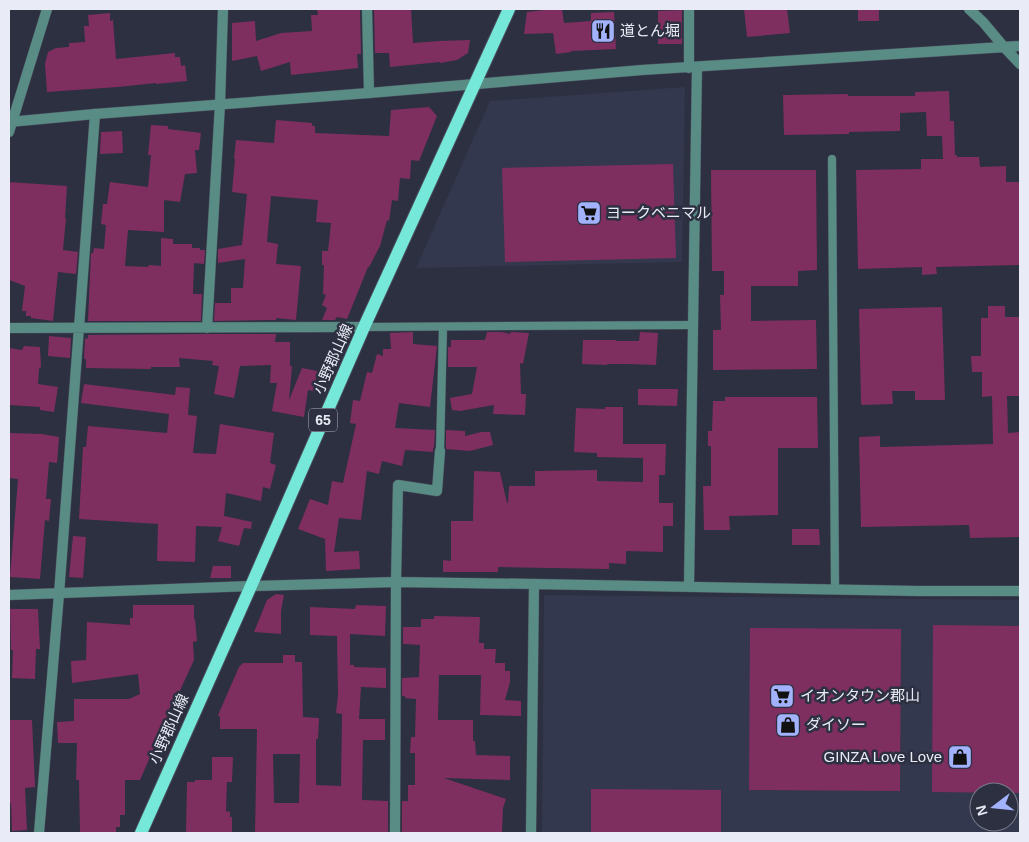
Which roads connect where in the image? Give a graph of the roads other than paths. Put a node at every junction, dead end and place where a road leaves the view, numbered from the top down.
1 (47, 9) edge
2 (223, 9) edge
3 (367, 9) edge
4 (509, 9) edge
5 (689, 9) edge
6 (969, 9) edge
7 (1020, 46) edge
8 (1004, 48) junction
9 (1020, 64) edge
10 (693, 67) junction
11 (476, 83) junction
12 (369, 93) junction
13 (220, 104) junction
14 (95, 114) junction
15 (10, 125) edge
16 (832, 159) dead end
17 (693, 325) junction
18 (364, 327) junction
19 (443, 327) junction
20 (9, 328) edge
21 (80, 328) junction
22 (207, 328) junction
23 (440, 451) joint
24 (396, 582) junction
25 (534, 584) junction
26 (251, 586) junction
27 (689, 586) junction
28 (836, 589) junction
29 (1020, 591) edge
30 (59, 594) junction
31 (9, 595) edge
32 (38, 833) edge
33 (140, 833) edge
34 (395, 833) edge
35 (532, 833) edge

1 - 15 street
2 - 13 street
3 - 12 street
4 - 11 main road, 小野郡山線 / 65
5 - 10 street
6 - 8 street
7 - 8 street
8 - 9 street
8 - 10 street
10 - 11 street
10 - 17 street
11 - 12 street
11 - 18 main road, 小野郡山線 / 65
12 - 13 street
13 - 14 street
13 - 22 street
14 - 15 street
14 - 21 street
16 - 28 lane
17 - 19 lane
17 - 27 street
18 - 19 lane
18 - 22 street
18 - 26 main road, 小野郡山線 / 65
19 - 23 lane
20 - 21 street
21 - 22 street
21 - 30 street
23 - 24 street
24 - 25 street
24 - 26 street
24 - 34 street
25 - 27 street
25 - 35 street
26 - 30 street
26 - 33 main road, 小野郡山線 / 65
27 - 28 street
28 - 29 street
30 - 31 street
30 - 32 street

